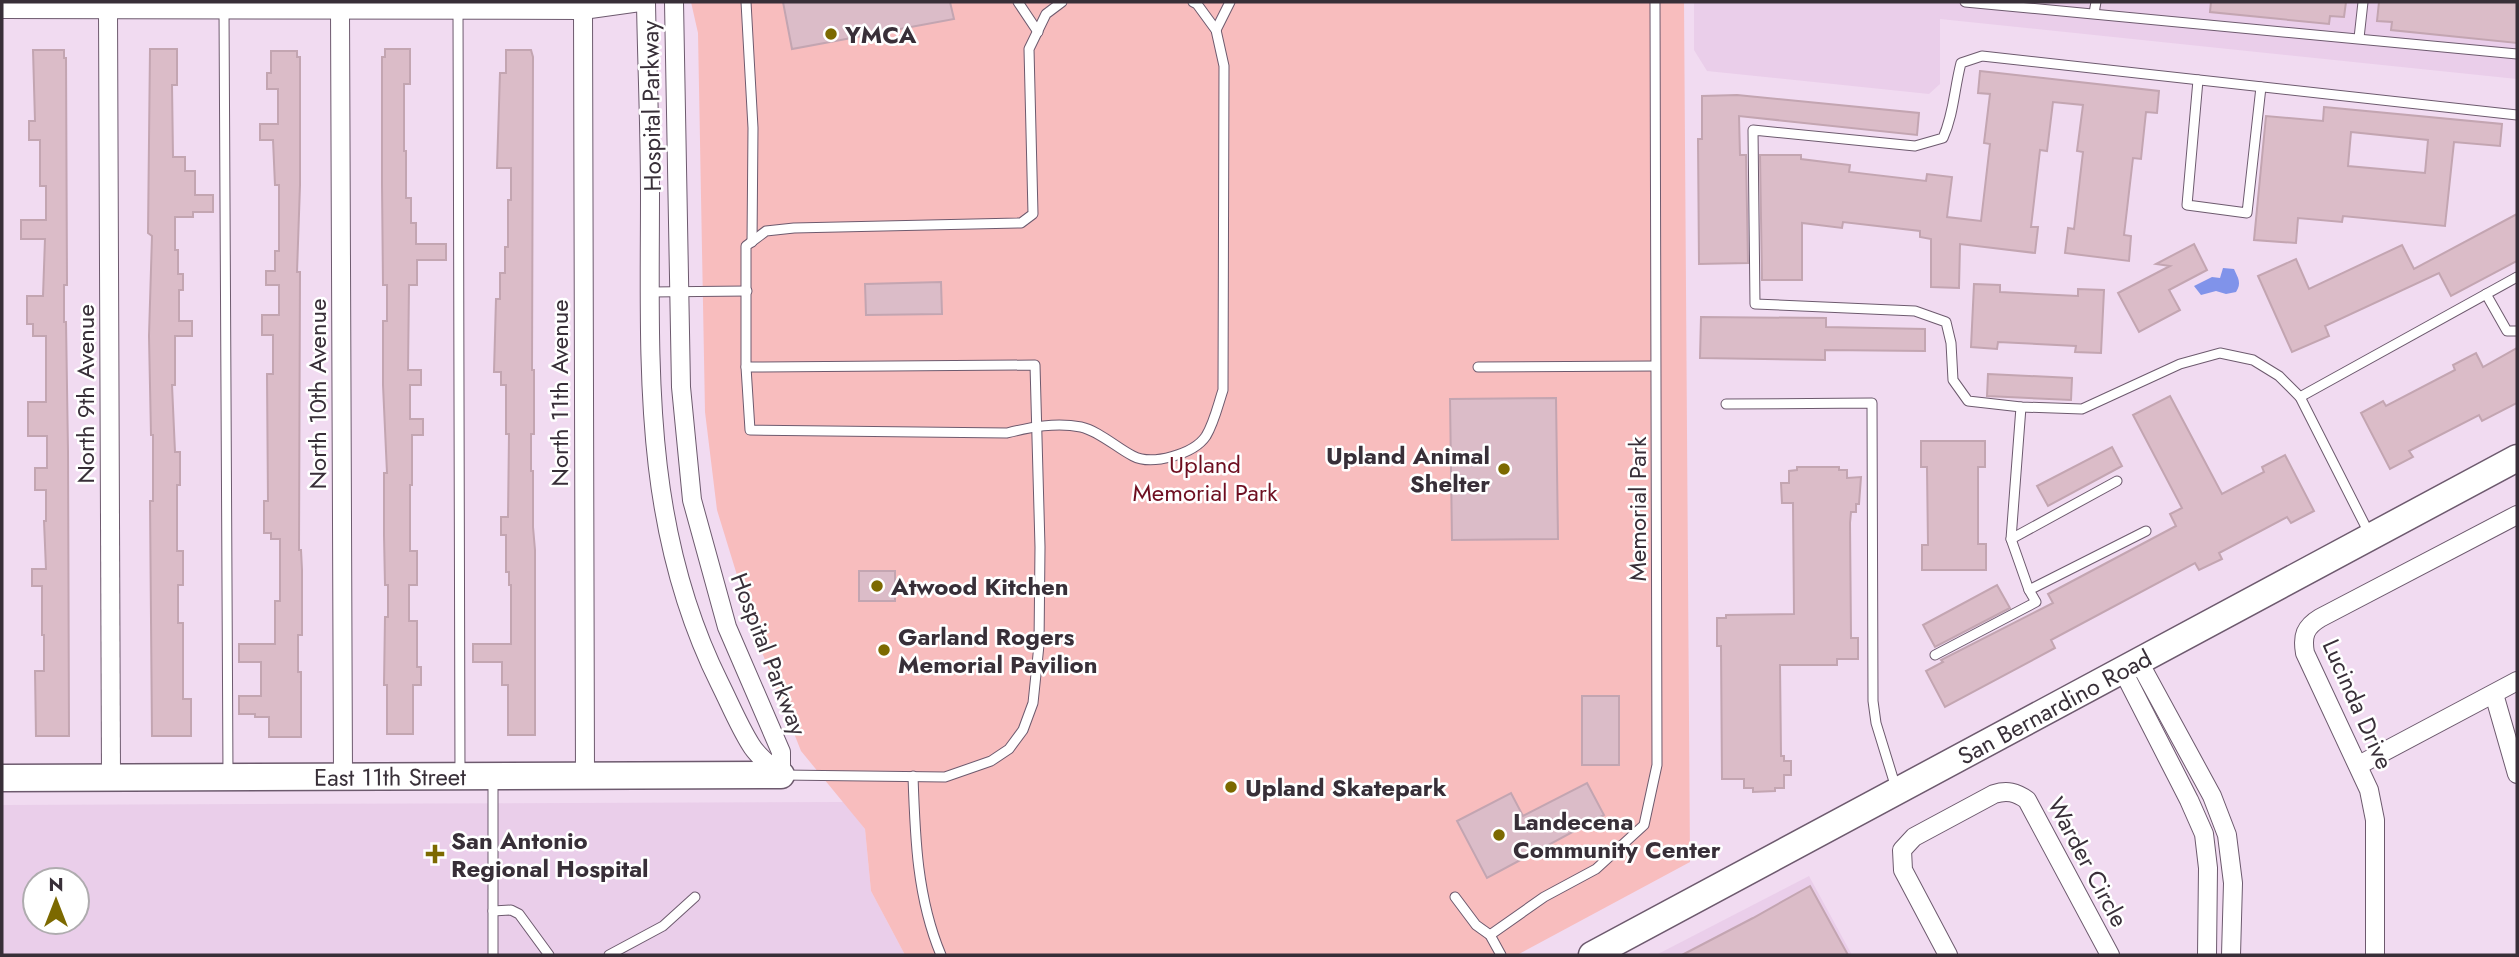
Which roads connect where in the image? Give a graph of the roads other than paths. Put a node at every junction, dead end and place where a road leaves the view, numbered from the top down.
1 (640, 2) edge
2 (646, 2) edge
3 (674, 2) edge
4 (746, 2) edge
5 (1018, 2) edge
6 (1062, 2) edge
7 (1193, 2) edge
8 (1230, 2) edge
9 (1655, 2) edge
10 (1965, 2) edge
11 (2096, 2) edge
12 (2363, 2) edge
13 (581, 6) edge
14 (2, 9) edge
15 (224, 9) junction
16 (340, 10) junction
17 (458, 10) junction
18 (108, 11) junction
19 (2094, 13) junction
20 (1216, 30) junction
21 (1038, 32) junction
22 (2359, 38) junction
23 (2517, 54) edge
24 (2198, 80) junction
25 (2261, 87) junction
26 (2517, 115) edge
27 (752, 242) junction
28 (2517, 277) edge
29 (747, 291) junction
30 (650, 292) junction
31 (678, 293) junction
32 (2486, 294) junction
33 (2517, 331) edge
34 (1655, 366) junction
35 (746, 367) junction
36 (1478, 367) dead end
37 (2300, 397) junction
38 (1726, 404) dead end
39 (2021, 407) junction
40 (1037, 426) junction
41 (2517, 458) edge
42 (2117, 481) dead end
43 (2517, 514) edge
44 (2146, 531) dead end
45 (2371, 537) junction
46 (2011, 539) junction
47 (2029, 590) junction
48 (1935, 655) dead end
49 (2131, 666) junction
50 (2517, 681) edge
51 (2494, 694) junction
52 (2359, 765) junction
53 (2517, 774) edge
54 (584, 775) junction
55 (781, 775) junction
56 (343, 776) junction
57 (460, 776) junction
58 (493, 776) junction
59 (913, 776) junction
60 (228, 777) junction
61 (2, 778) edge
62 (111, 778) junction
63 (1897, 791) junction
64 (695, 897) dead end
65 (1455, 897) dead end
66 (493, 911) junction
67 (1490, 935) junction
68 (1599, 954) edge
69 (493, 955) edge
70 (549, 955) edge
71 (609, 955) edge
72 (941, 955) edge
73 (1502, 955) edge
74 (1948, 955) edge
75 (2110, 955) edge
76 (2207, 955) edge
77 (2231, 955) edge
78 (2375, 955) edge

1 - 13 street
2 - 30 street, Hospital Parkway
3 - 31 street, Hospital Parkway
4 - 27 lane
5 - 21 lane
6 - 21 lane
7 - 20 lane
8 - 20 lane
9 - 34 lane, Memorial Park
10 - 19 lane
11 - 19 lane
12 - 22 lane
13 - 17 street
13 - 54 street, North 11th Avenue
14 - 18 street
15 - 16 street
15 - 18 street
15 - 60 lane
16 - 17 street
16 - 56 street, North 10th Avenue
17 - 57 lane
18 - 62 street, North 9th Avenue
19 - 22 lane
20 - 40 lane
21 - 27 lane
22 - 23 lane
24 - 25 lane
24 - 25 lane
24 - 39 lane
25 - 26 lane
27 - 29 lane
28 - 32 lane
29 - 31 lane
29 - 35 lane
30 - 31 lane
30 - 55 street, Hospital Parkway
31 - 55 street, Hospital Parkway
32 - 33 lane
32 - 37 lane
34 - 36 lane
34 - 67 lane, Memorial Park
35 - 40 lane
35 - 40 lane
37 - 39 lane
37 - 45 lane
38 - 63 lane
39 - 46 lane
40 - 59 lane
41 - 45 street, San Bernardino Road
42 - 46 lane
43 - 52 street, Lucinda Drive
44 - 47 lane
45 - 49 street, San Bernardino Road
46 - 47 lane
47 - 48 lane
49 - 63 street, San Bernardino Road
49 - 76 street
49 - 77 street
50 - 51 street
51 - 52 street
51 - 53 street
52 - 78 street, Lucinda Drive
54 - 55 street, East 11th Street
54 - 58 street, East 11th Street
55 - 59 lane
56 - 57 street, East 11th Street
56 - 60 street, East 11th Street
57 - 58 street, East 11th Street
58 - 66 lane
59 - 72 lane
60 - 62 street, East 11th Street
61 - 62 street, East 11th Street
63 - 68 street, San Bernardino Road
64 - 71 lane
65 - 67 lane
66 - 69 lane
66 - 70 lane
67 - 73 lane
74 - 75 street, Warder Circle

